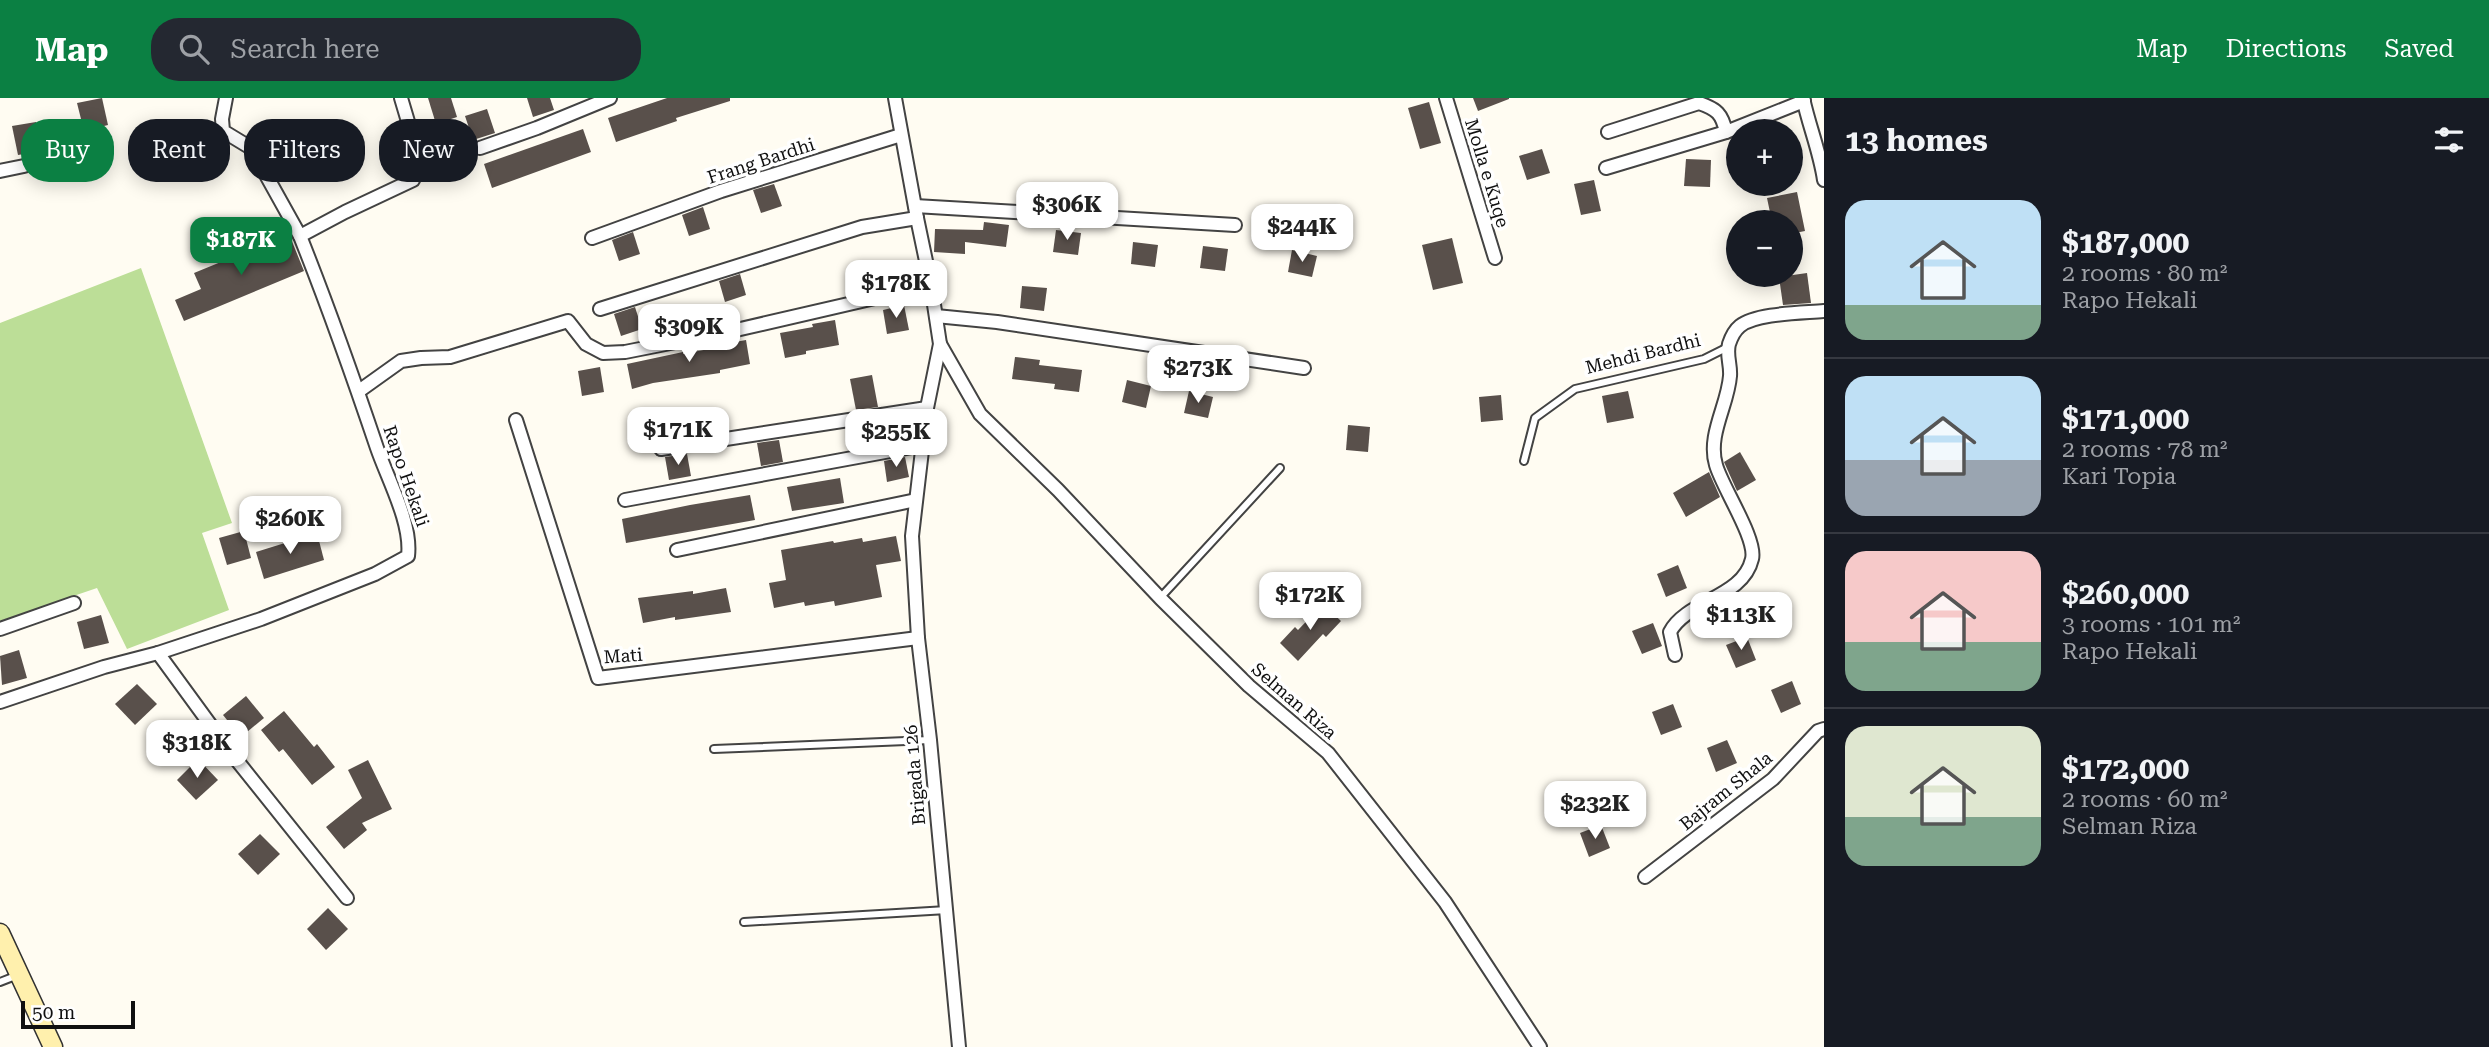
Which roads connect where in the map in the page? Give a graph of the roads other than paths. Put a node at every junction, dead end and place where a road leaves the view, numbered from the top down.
1 (226, 98) edge
2 (401, 98) edge
3 (610, 98) edge
4 (895, 98) edge
5 (1446, 98) edge
6 (1804, 100) edge
7 (1758, 119) edge
8 (1608, 132) dead end
9 (1726, 132) joint
10 (901, 135) junction
11 (480, 148) dead end
12 (21, 167) edge
13 (1606, 168) dead end
14 (0, 171) edge
15 (1824, 180) edge
16 (916, 212) junction
17 (1235, 225) dead end
18 (300, 236) junction
19 (592, 238) dead end
20 (1495, 258) dead end
21 (931, 285) junction
22 (600, 309) dead end
23 (1824, 311) edge
24 (936, 316) junction
25 (940, 344) junction
26 (1728, 347) junction
27 (1304, 368) dead end
28 (359, 391) junction
29 (928, 408) junction
30 (516, 420) dead end
31 (923, 445) junction
32 (661, 449) dead end
33 (1524, 460) dead end
34 (1280, 468) dead end
35 (625, 500) dead end
36 (916, 500) junction
37 (677, 550) dead end
38 (1160, 598) junction
39 (74, 603) dead end
40 (0, 629) edge
41 (918, 638) junction
42 (158, 653) junction
43 (1675, 655) dead end
44 (0, 702) edge
45 (1824, 729) edge
46 (930, 740) junction
47 (714, 749) dead end
48 (1645, 877) dead end
49 (347, 898) dead end
50 (947, 910) junction
51 (744, 922) dead end
52 (0, 933) edge
53 (20, 974) junction
54 (0, 982) edge
55 (53, 1047) edge
56 (959, 1047) edge
57 (1540, 1047) edge

1 - 18 street, Rapo Hekali
2 - 18 street
3 - 11 street
4 - 10 street
5 - 20 street, Molla e Kuqe
6 - 7 street
6 - 15 street
8 - 9 street
9 - 13 street
10 - 16 street
10 - 19 street, Frang Bardhi
12 - 14 street
16 - 17 street
16 - 21 street
16 - 22 street
18 - 28 street, Rapo Hekali
21 - 24 street
21 - 28 street
23 - 26 street, Mehdi Bardhi
24 - 25 street
24 - 27 street
25 - 29 street, Brigada 126
25 - 38 street, Selman Riza
26 - 33 lane, Mehdi Bardhi
26 - 43 street, Mehdi Bardhi
28 - 42 street, Rapo Hekali
29 - 31 street, Brigada 126
29 - 32 street
30 - 41 street, Mati
31 - 35 street
31 - 36 street, Brigada 126
34 - 38 lane
36 - 37 street
36 - 41 street, Brigada 126
38 - 57 street, Selman Riza
39 - 40 street
41 - 46 street, Brigada 126
42 - 44 street, Rapo Hekali
42 - 49 street
45 - 48 street, Bajram Shala
46 - 47 lane
46 - 50 street, Brigada 126
50 - 51 lane
50 - 56 street, Brigada 126
52 - 53 street
53 - 54 lane
53 - 55 street

